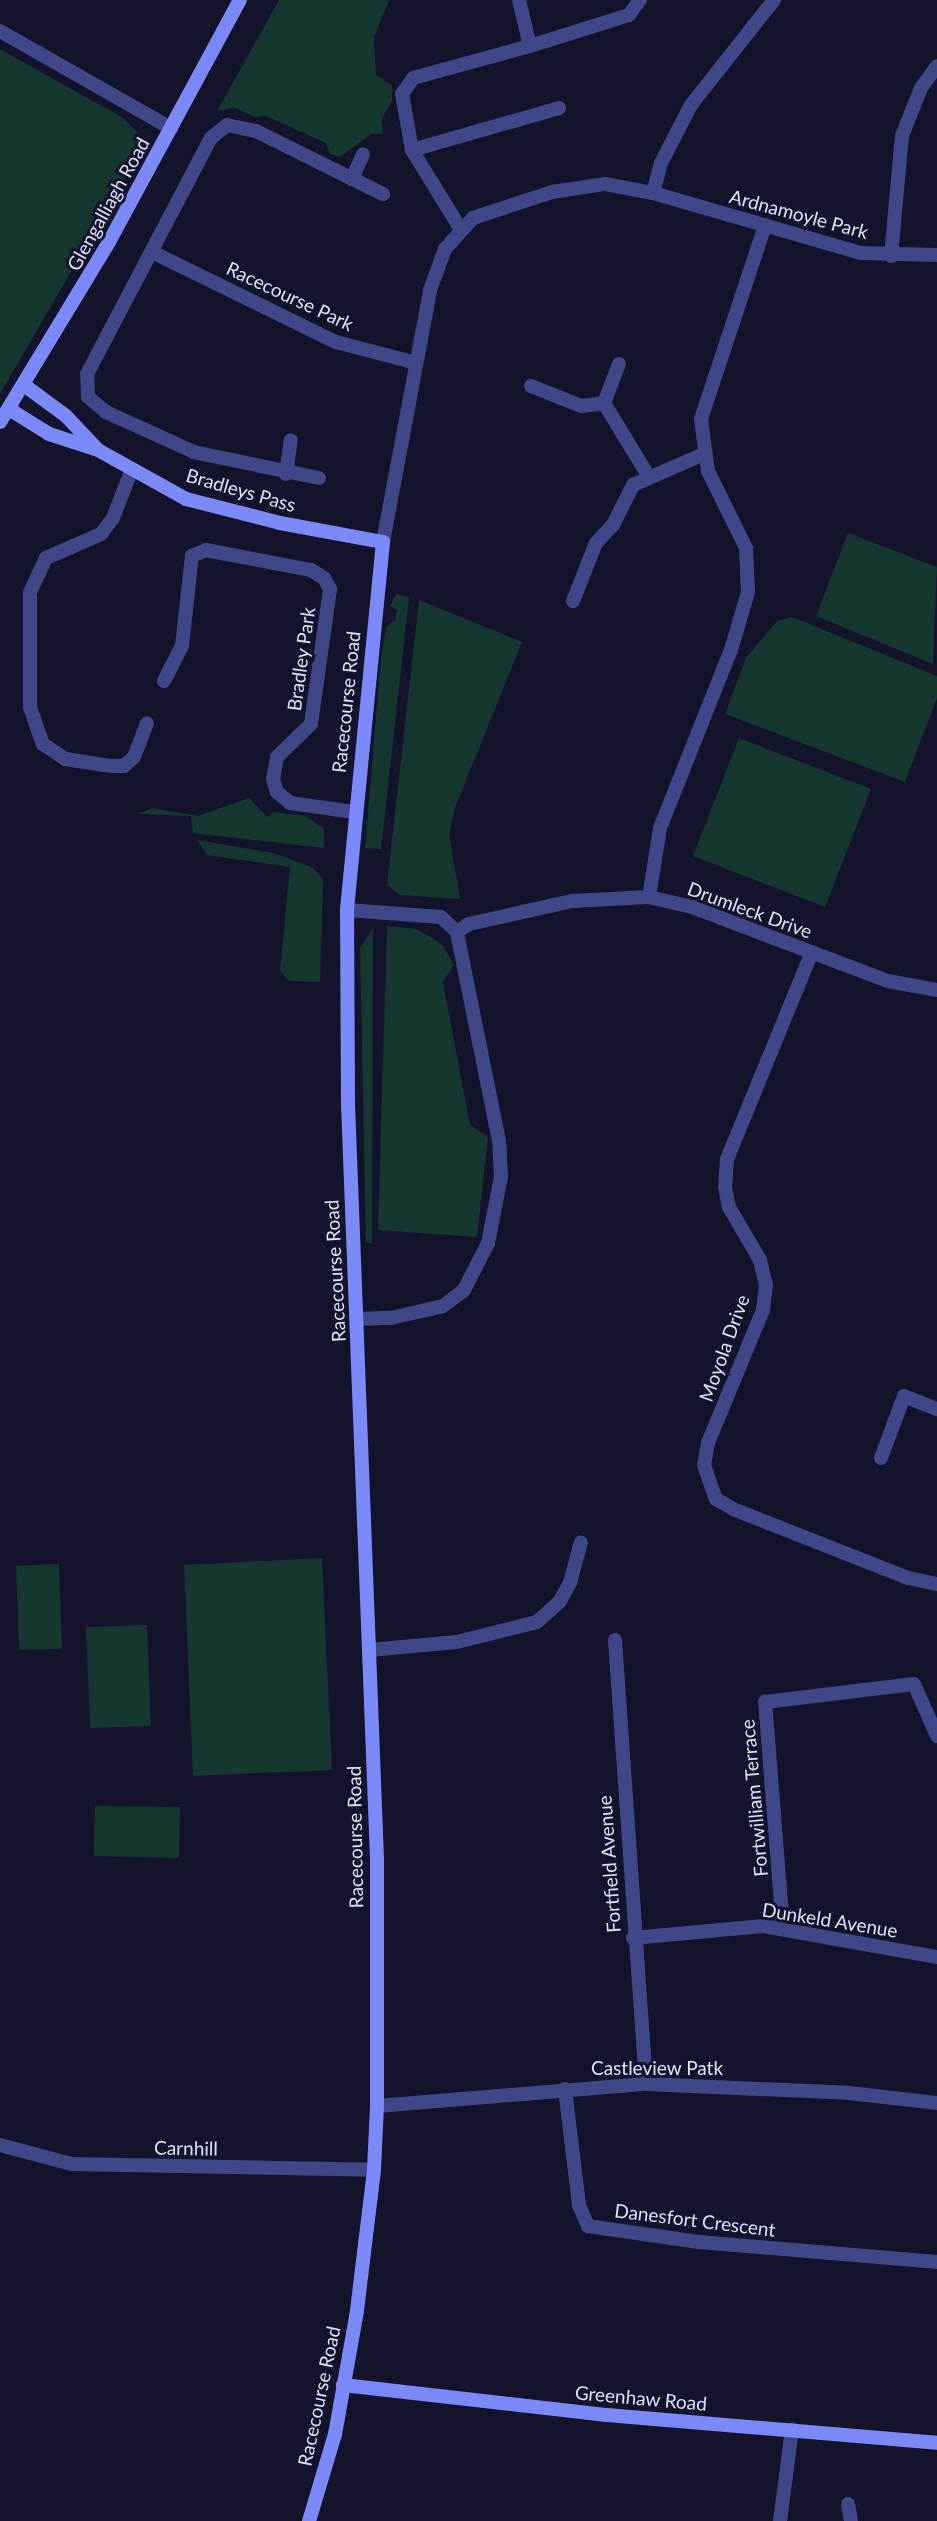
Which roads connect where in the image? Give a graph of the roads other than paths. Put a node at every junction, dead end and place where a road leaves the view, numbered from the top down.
1 (240, 0) edge
2 (519, 0) edge
3 (640, 0) edge
4 (774, 0) edge
5 (0, 31) edge
6 (530, 46) junction
7 (937, 66) edge
8 (559, 108) dead end
9 (171, 128) junction
10 (412, 150) junction
11 (363, 154) dead end
12 (352, 179) junction
13 (653, 193) junction
14 (383, 194) dead end
15 (765, 225) junction
16 (460, 228) junction
17 (152, 252) junction
18 (937, 255) edge
19 (891, 256) junction
20 (416, 363) junction
21 (619, 363) dead end
22 (24, 385) junction
23 (531, 386) dead end
24 (604, 403) junction
25 (9, 409) junction
26 (0, 422) edge
27 (291, 440) dead end
28 (98, 450) junction
29 (704, 454) junction
30 (132, 469) junction
31 (286, 474) junction
32 (649, 477) junction
33 (319, 478) dead end
34 (383, 541) junction
35 (573, 601) dead end
36 (164, 681) dead end
37 (147, 723) dead end
38 (354, 812) junction
39 (649, 897) junction
40 (347, 910) junction
41 (457, 932) junction
42 (812, 952) junction
43 (937, 990) edge
44 (358, 1319) junction
45 (937, 1409) edge
46 (881, 1458) dead end
47 (581, 1542) dead end
48 (937, 1584) edge
49 (615, 1640) dead end
50 (370, 1650) junction
51 (937, 1735) edge
52 (783, 1929) junction
53 (634, 1938) junction
54 (937, 1957) edge
55 (646, 2084) junction
56 (565, 2090) junction
57 (937, 2103) edge
58 (377, 2106) junction
59 (0, 2145) edge
60 (374, 2170) junction
61 (937, 2262) edge
62 (343, 2385) junction
63 (792, 2430) junction
64 (937, 2443) edge
65 (848, 2504) dead end
66 (309, 2521) edge
67 (780, 2521) edge
68 (852, 2521) edge

1 - 9 main road, Glengalliagh Road
2 - 6 street
3 - 6 street
4 - 13 street
5 - 9 street
6 - 10 street
7 - 19 street
8 - 10 street
9 - 22 main road, Glengalliagh Road
10 - 16 street
11 - 12 street
12 - 14 street
12 - 17 street
13 - 15 street, Ardnamoyle Park
13 - 16 street
15 - 19 street, Ardnamoyle Park
15 - 29 street
16 - 20 street, Racecourse Road
17 - 20 street, Racecourse Park
17 - 31 street
18 - 19 street, Ardnamoyle Park
20 - 34 street, Racecourse Road
21 - 24 street
22 - 25 main road, Glengalliagh Road
22 - 28 main road, Bradleys Pass
23 - 24 street
24 - 32 street
25 - 26 main road, Glengalliagh Road
25 - 28 main road, Bradleys Pass
27 - 31 street
28 - 30 main road, Bradleys Pass
29 - 32 street
29 - 39 street
30 - 34 main road, Bradleys Pass
30 - 37 street
31 - 33 street
32 - 35 street
34 - 38 main road, Racecourse Road
36 - 38 street, Bradley Park
38 - 40 main road, Racecourse Road
39 - 41 street, Drumleck Drive
39 - 42 street, Drumleck Drive
40 - 41 street
40 - 44 main road, Racecourse Road
41 - 44 street
42 - 43 street, Drumleck Drive
42 - 48 street, Moyola Drive
44 - 50 main road, Racecourse Road
45 - 46 street
47 - 50 street
49 - 53 street, Fortfield Avenue
50 - 58 main road, Racecourse Road
51 - 52 street, Fortwilliam Terrace
52 - 53 street, Dunkeld Avenue
52 - 54 street, Dunkeld Avenue
53 - 55 street, Fortfield Avenue
55 - 56 street, Castleview Patk
55 - 57 street, Castleview Patk
56 - 58 street, Castleview Patk
56 - 61 street, Danesfort Crescent
58 - 60 main road, Racecourse Road
59 - 60 street, Carnhill
60 - 62 main road, Racecourse Road
62 - 63 main road, Greenhaw Road
62 - 66 main road, Racecourse Road
63 - 64 main road, Greenhaw Road
63 - 67 street
65 - 68 street

